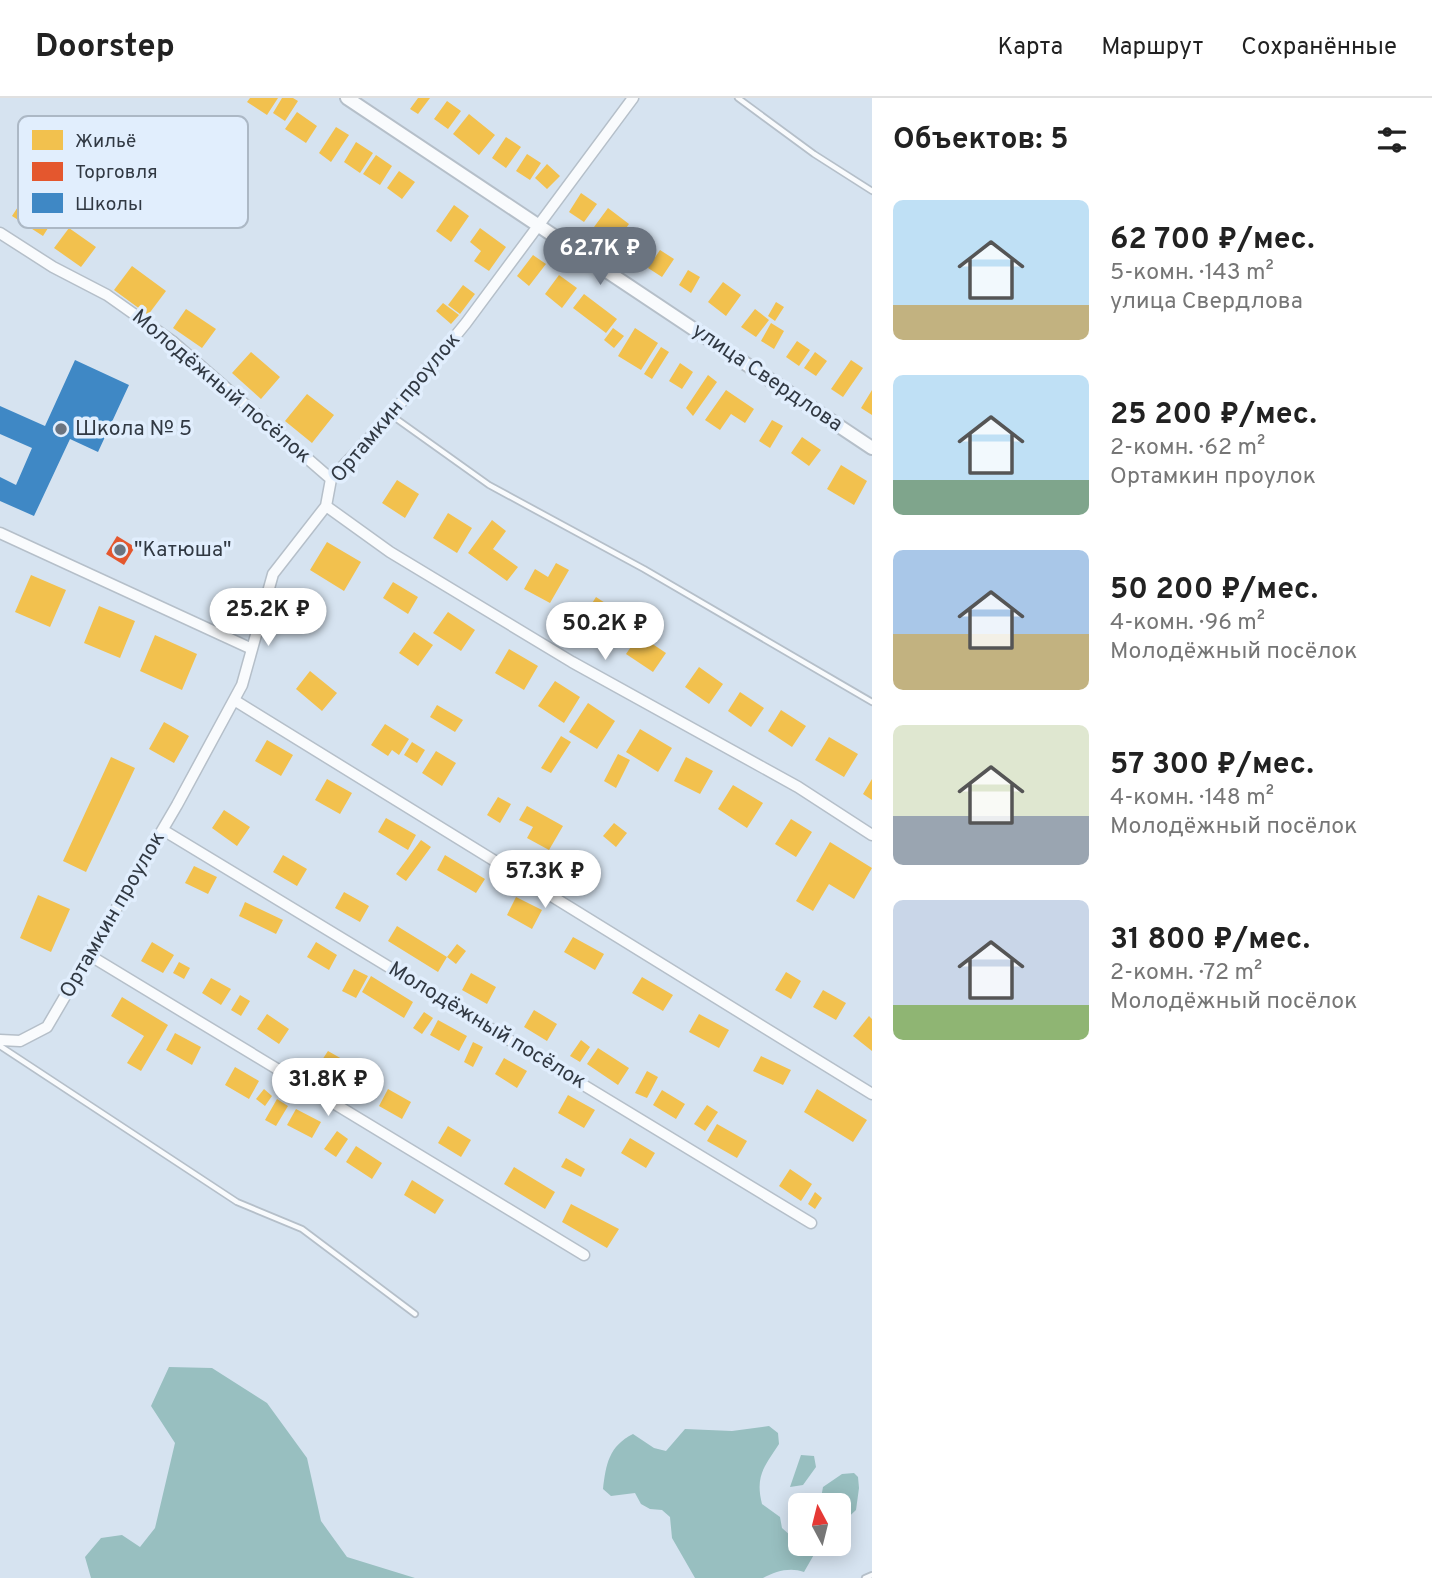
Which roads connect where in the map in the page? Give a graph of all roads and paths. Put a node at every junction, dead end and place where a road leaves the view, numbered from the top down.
1 (347, 98) edge
2 (633, 98) edge
3 (738, 98) edge
4 (872, 191) edge
5 (538, 225) junction
6 (0, 233) edge
7 (391, 415) junction
8 (872, 449) edge
9 (331, 479) junction
10 (326, 506) junction
11 (0, 533) edge
12 (252, 649) junction
13 (234, 700) junction
14 (872, 702) edge
15 (163, 830) junction
16 (872, 835) edge
17 (89, 955) junction
18 (0, 1040) edge
19 (0, 1046) edge
20 (872, 1094) edge
21 (811, 1223) dead end
22 (584, 1255) dead end
23 (415, 1314) dead end
24 (872, 1575) edge
25 (865, 1578) edge

1 - 5 street, улица Свердлова
2 - 5 street, Ортамкин проулок
3 - 4 lane
5 - 7 street, Ортамкин проулок
5 - 8 street, улица Свердлова
6 - 9 street, Молодёжный посёлок
7 - 9 street, Ортамкин проулок
7 - 14 lane
9 - 10 street, Ортамкин проулок
10 - 12 street, Ортамкин проулок
10 - 16 street
11 - 12 street
12 - 13 street, Ортамкин проулок
13 - 15 street, Ортамкин проулок
13 - 20 street
15 - 17 street, Ортамкин проулок
15 - 21 street, Молодёжный посёлок
17 - 18 street, Ортамкин проулок
17 - 22 street
19 - 23 lane
24 - 25 lane

